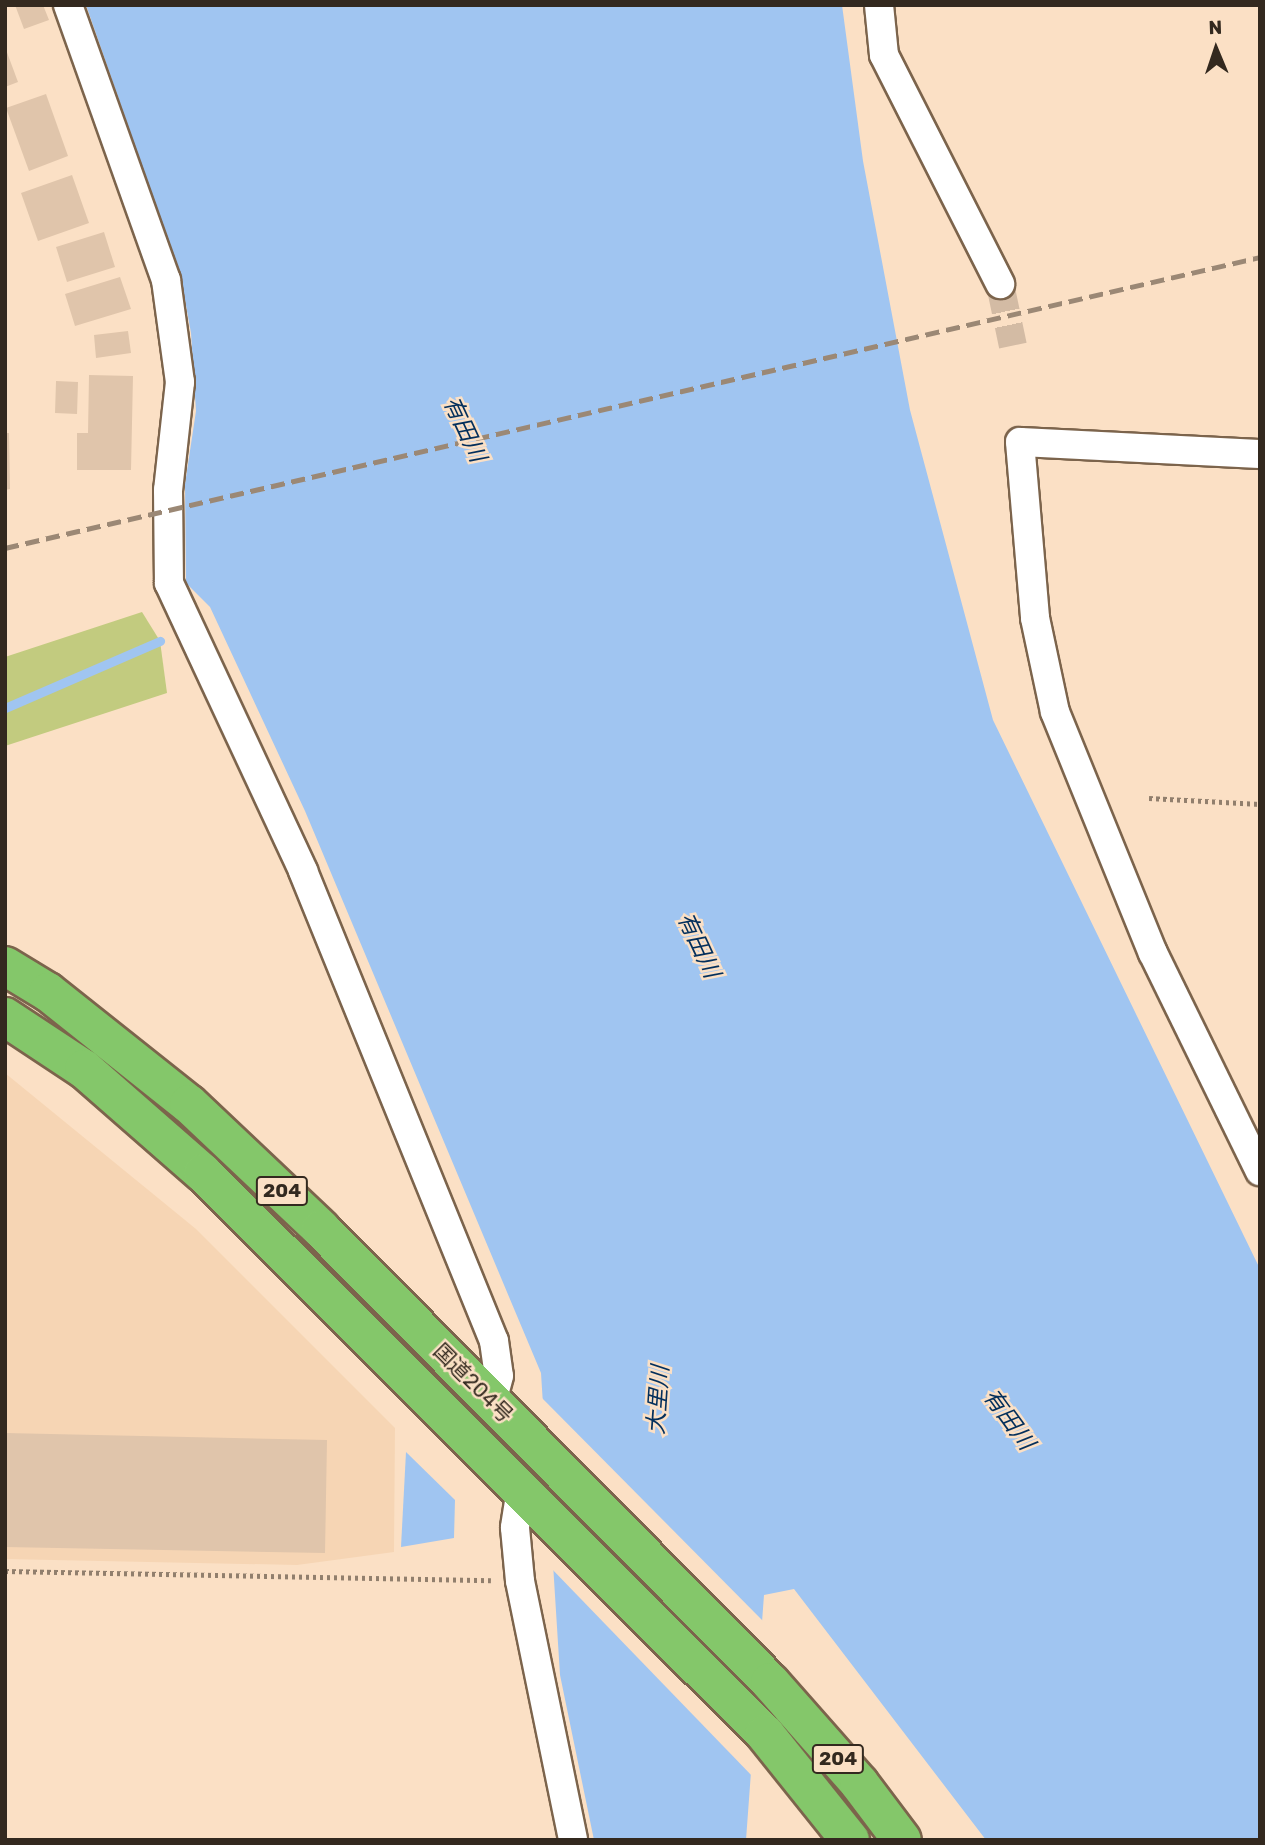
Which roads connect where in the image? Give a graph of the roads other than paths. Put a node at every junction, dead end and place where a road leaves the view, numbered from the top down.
1 (68, 5) edge
2 (880, 5) edge
3 (1000, 284) tunnel mouth
4 (1260, 454) edge
5 (5, 966) edge
6 (5, 1017) edge
7 (1258, 1162) edge
8 (492, 1402) junction
9 (521, 1489) junction
10 (573, 1840) edge
11 (850, 1840) edge
12 (902, 1840) edge

1 - 8 street
2 - 3 street
4 - 7 street
5 - 8 highway, 国道204号 / 204
6 - 9 highway, 国道204号 / 204
8 - 12 highway, 国道204号 / 204
9 - 10 street
9 - 11 highway, 国道204号 / 204

